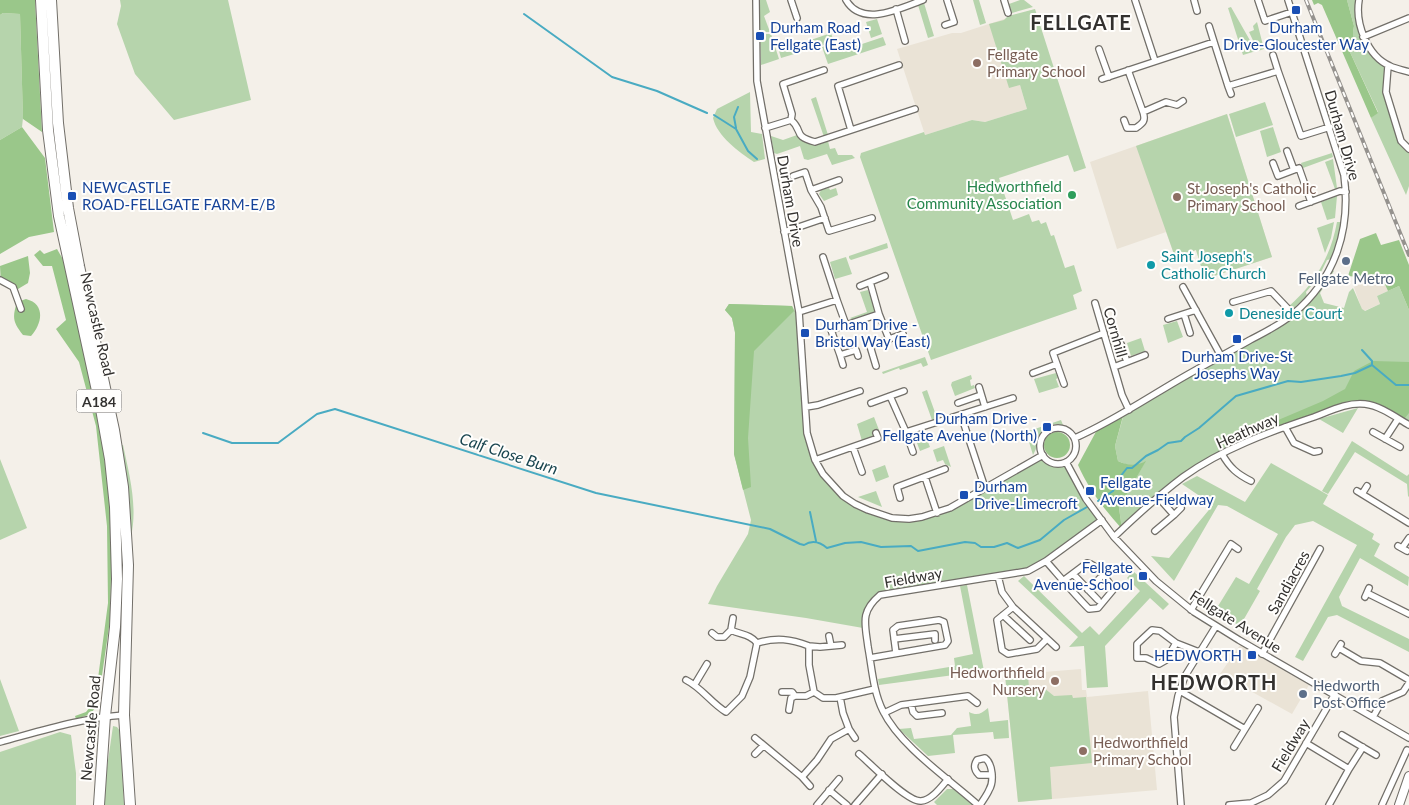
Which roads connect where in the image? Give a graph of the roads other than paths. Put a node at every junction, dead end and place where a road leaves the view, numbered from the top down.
1 (41, 0) edge
2 (51, 0) edge
3 (756, 0) edge
4 (790, 0) edge
5 (846, 0) edge
6 (924, 0) edge
7 (947, 0) edge
8 (1004, 0) edge
9 (1135, 0) edge
10 (1194, 0) edge
11 (1258, 0) edge
12 (1288, 0) edge
13 (1359, 0) edge
14 (896, 9) junction
15 (1198, 11) dead end
16 (1008, 12) dead end
17 (1292, 12) junction
18 (797, 18) dead end
19 (1409, 18) edge
20 (945, 24) dead end
21 (1209, 26) dead end
22 (1363, 38) junction
23 (905, 42) dead end
24 (1214, 42) junction
25 (1099, 49) dead end
26 (1273, 55) dead end
27 (1155, 60) junction
28 (899, 65) dead end
29 (1388, 66) junction
30 (824, 70) dead end
31 (1128, 70) junction
32 (1278, 71) junction
33 (1409, 72) edge
34 (1109, 76) junction
35 (1102, 79) dead end
36 (1228, 86) junction
37 (1231, 94) dead end
38 (1183, 101) dead end
39 (915, 109) dead end
40 (1144, 112) junction
41 (791, 120) junction
42 (1124, 120) dead end
43 (1330, 127) junction
44 (765, 128) junction
45 (851, 130) junction
46 (1409, 149) edge
47 (1286, 151) dead end
48 (1273, 162) dead end
49 (1294, 170) junction
50 (793, 176) dead end
51 (838, 180) dead end
52 (811, 190) junction
53 (1346, 192) junction
54 (1311, 202) junction
55 (1300, 206) dead end
56 (825, 218) junction
57 (872, 218) dead end
58 (784, 232) junction
59 (823, 257) dead end
60 (885, 276) dead end
61 (0, 280) edge
62 (870, 282) junction
63 (860, 286) dead end
64 (1184, 287) dead end
65 (837, 300) junction
66 (1233, 302) dead end
67 (1095, 303) dead end
68 (22, 309) dead end
69 (1196, 310) junction
70 (799, 312) junction
71 (879, 314) junction
72 (1184, 314) junction
73 (1293, 314) junction
74 (1168, 319) dead end
75 (846, 325) junction
76 (1190, 333) dead end
77 (903, 334) dead end
78 (1104, 334) junction
79 (889, 339) junction
80 (1121, 344) dead end
81 (840, 355) junction
82 (1145, 355) dead end
83 (858, 356) dead end
84 (1221, 356) junction
85 (1127, 362) junction
86 (1057, 364) junction
87 (843, 365) dead end
88 (876, 366) dead end
89 (1114, 367) junction
90 (1033, 373) dead end
91 (1064, 384) dead end
92 (979, 387) dead end
93 (860, 391) dead end
94 (904, 391) dead end
95 (981, 395) junction
96 (890, 396) junction
97 (1013, 398) dead end
98 (958, 402) dead end
99 (871, 403) dead end
100 (806, 407) junction
101 (985, 407) junction
102 (1130, 410) junction
103 (961, 415) junction
104 (1398, 419) junction
105 (1409, 425) edge
106 (1285, 427) junction
107 (906, 432) junction
108 (1374, 432) dead end
109 (876, 433) dead end
110 (1075, 438) junction
111 (1385, 438) junction
112 (854, 446) junction
113 (1400, 448) dead end
114 (1319, 451) dead end
115 (912, 452) dead end
116 (1222, 454) junction
117 (1043, 455) junction
118 (815, 460) junction
119 (1066, 462) junction
120 (945, 469) dead end
121 (862, 472) dead end
122 (925, 476) junction
123 (895, 480) dead end
124 (1251, 481) dead end
125 (1368, 486) dead end
126 (897, 487) junction
127 (985, 488) junction
128 (1158, 497) junction
129 (900, 498) dead end
130 (1181, 508) dead end
131 (937, 513) junction
132 (1174, 515) junction
133 (1102, 520) junction
134 (1409, 523) edge
135 (1164, 533) dead end
136 (1114, 536) junction
137 (1409, 538) edge
138 (1403, 548) dead end
139 (1238, 549) dead end
140 (1320, 549) dead end
141 (1046, 562) junction
142 (1073, 574) junction
143 (998, 576) junction
144 (1100, 578) dead end
145 (1064, 581) junction
146 (1088, 590) junction
147 (1367, 592) dead end
148 (1098, 600) dead end
149 (1013, 607) junction
150 (1191, 610) junction
151 (1409, 614) edge
152 (1003, 615) junction
153 (733, 618) dead end
154 (1216, 626) junction
155 (731, 630) junction
156 (712, 633) dead end
157 (829, 636) dead end
158 (894, 639) junction
159 (1047, 639) junction
160 (935, 640) dead end
161 (1030, 640) dead end
162 (1176, 642) junction
163 (757, 643) junction
164 (810, 646) junction
165 (831, 646) junction
166 (842, 646) dead end
167 (1056, 647) dead end
168 (1199, 652) junction
169 (896, 653) junction
170 (1262, 654) junction
171 (1335, 654) dead end
172 (870, 658) junction
173 (1137, 658) junction
174 (1130, 659) dead end
175 (707, 664) dead end
176 (686, 680) dead end
177 (1409, 682) edge
178 (695, 684) junction
179 (875, 689) junction
180 (1180, 691) junction
181 (782, 692) dead end
182 (814, 692) junction
183 (1334, 694) junction
184 (795, 696) junction
185 (840, 697) junction
186 (977, 703) dead end
187 (911, 704) junction
188 (1258, 708) dead end
189 (790, 710) dead end
190 (726, 712) junction
191 (884, 713) junction
192 (942, 713) dead end
193 (124, 715) junction
194 (105, 716) junction
195 (1373, 717) junction
196 (729, 718) dead end
197 (849, 729) junction
198 (1245, 729) junction
199 (1342, 735) dead end
200 (755, 738) dead end
201 (855, 738) dead end
202 (1409, 738) edge
203 (0, 742) edge
204 (1306, 743) junction
205 (763, 746) junction
206 (1235, 747) dead end
207 (1363, 747) junction
208 (1407, 750) dead end
209 (755, 754) dead end
210 (860, 754) dead end
211 (1376, 755) dead end
212 (1349, 769) junction
213 (1397, 772) junction
214 (882, 774) junction
215 (991, 775) dead end
216 (802, 777) junction
217 (1409, 777) edge
218 (839, 779) dead end
219 (948, 779) junction
220 (810, 786) dead end
221 (829, 790) junction
222 (921, 803) edge
223 (99, 805) edge
224 (130, 805) edge
225 (817, 805) edge
226 (847, 805) edge
227 (855, 805) edge
228 (979, 805) edge
229 (1181, 805) edge
230 (1229, 805) edge
231 (1329, 805) edge
232 (1382, 805) edge
233 (1399, 805) edge

1 - 194 highway, Newcastle Road / A184
2 - 193 highway, Newcastle Road / A184
3 - 44 street, Durham Drive
4 - 18 street
5 - 14 street
6 - 14 street
7 - 20 street
8 - 16 street
9 - 27 street
10 - 15 street
11 - 17 street
12 - 17 street, Durham Drive
13 - 22 street
14 - 23 street
17 - 43 street, Durham Drive
19 - 22 street
21 - 24 street
22 - 29 street
24 - 27 street
24 - 36 street
25 - 34 street
26 - 32 street
27 - 31 street
28 - 45 street
29 - 33 street
29 - 46 street
30 - 41 street
31 - 34 street
31 - 40 street
32 - 36 street
32 - 43 street
34 - 35 street
36 - 37 street
38 - 40 street
39 - 45 street
40 - 42 street
41 - 44 street
41 - 45 street
43 - 53 street, Durham Drive
44 - 58 street, Durham Drive
47 - 49 street
48 - 49 street
49 - 54 street
50 - 52 street
51 - 52 street
52 - 56 street
53 - 54 street
53 - 73 street, Durham Drive
54 - 55 street
56 - 57 street
56 - 58 street
58 - 70 street, Durham Drive
59 - 65 street
60 - 62 street
61 - 68 street
62 - 63 street
62 - 71 street
64 - 69 street
65 - 70 street
65 - 75 street
66 - 73 street
67 - 78 street, Cornhill
69 - 72 street
69 - 84 street
70 - 100 street, Durham Drive
71 - 75 street
71 - 79 street
72 - 74 street
72 - 76 street
73 - 84 street, Durham Drive
75 - 81 street
77 - 79 street
78 - 86 street
78 - 89 street, Cornhill
79 - 88 street
80 - 85 street, Cornhill
81 - 83 street
81 - 87 street
82 - 85 street, Cornhill
84 - 102 street, Durham Drive
85 - 89 street, Cornhill
86 - 90 street
86 - 91 street
89 - 102 street, Cornhill
92 - 95 street
93 - 100 street
94 - 96 street
95 - 98 street
95 - 101 street
96 - 99 street
96 - 107 street
97 - 101 street
100 - 118 street, Durham Drive
101 - 103 street
102 - 110 street, Durham Drive
103 - 107 street
103 - 127 street
104 - 105 street, Heathway
104 - 106 street, Heathway
104 - 111 street
106 - 114 street
106 - 116 street, Heathway
107 - 115 street
108 - 111 street
109 - 112 street
110 - 117 street
110 - 119 street
111 - 113 street
112 - 118 street
112 - 121 street
116 - 124 street
116 - 128 street, Heathway
117 - 119 street
117 - 127 street, Durham Drive
118 - 131 street, Durham Drive
119 - 133 street, Fellgate Avenue
120 - 122 street
122 - 126 street
122 - 131 street
123 - 126 street
125 - 134 street
126 - 129 street
127 - 131 street, Durham Drive
128 - 132 street
128 - 136 street, Heathway
130 - 132 street
132 - 135 street
133 - 136 street, Fellgate Avenue
133 - 141 street, Fieldway
136 - 150 street, Fellgate Avenue
137 - 138 street
139 - 150 street
140 - 170 street, Sandiacres
141 - 143 street, Fieldway
141 - 145 street
142 - 145 street
142 - 145 street
142 - 146 street
143 - 149 street
143 - 172 street, Fieldway
144 - 146 street
146 - 148 street
147 - 151 street
149 - 152 street
149 - 159 street
150 - 154 street, Fellgate Avenue
152 - 159 street
152 - 161 street
153 - 155 street
154 - 168 street
154 - 170 street, Fellgate Avenue
155 - 156 street
155 - 163 street
157 - 165 street
158 - 160 street
158 - 169 street
158 - 169 street
159 - 167 street
162 - 168 street
162 - 173 street
162 - 173 street
163 - 164 street
163 - 190 street
164 - 165 street
164 - 182 street
165 - 166 street
168 - 180 street
169 - 172 street
170 - 183 street, Fellgate Avenue
171 - 177 street
172 - 179 street, Fieldway
173 - 174 street
175 - 178 street
176 - 178 street
177 - 195 street
178 - 190 street
179 - 185 street
179 - 191 street, Fieldway
180 - 198 street
180 - 229 street
181 - 184 street
182 - 184 street
182 - 185 street
183 - 195 street, Fellgate Avenue
183 - 204 street, Fieldway
184 - 189 street
185 - 197 street
186 - 187 street
187 - 191 street
187 - 192 street
188 - 198 street
190 - 196 street
191 - 219 street, Fieldway
193 - 194 street
193 - 224 highway, Newcastle Road / A184
194 - 203 street
194 - 223 highway, Newcastle Road / A184
195 - 202 street, Fellgate Avenue
197 - 201 street
197 - 216 street
198 - 206 street
199 - 207 street
200 - 205 street
204 - 212 street
204 - 230 street, Fieldway
205 - 209 street
205 - 216 street
207 - 211 street
207 - 212 street
208 - 213 street
210 - 214 street
212 - 231 street
213 - 217 street
213 - 232 street
214 - 222 street
214 - 227 street
215 - 228 street
216 - 220 street
217 - 233 street
218 - 221 street
219 - 222 street
219 - 228 street, Fieldway
221 - 225 street
221 - 226 street

